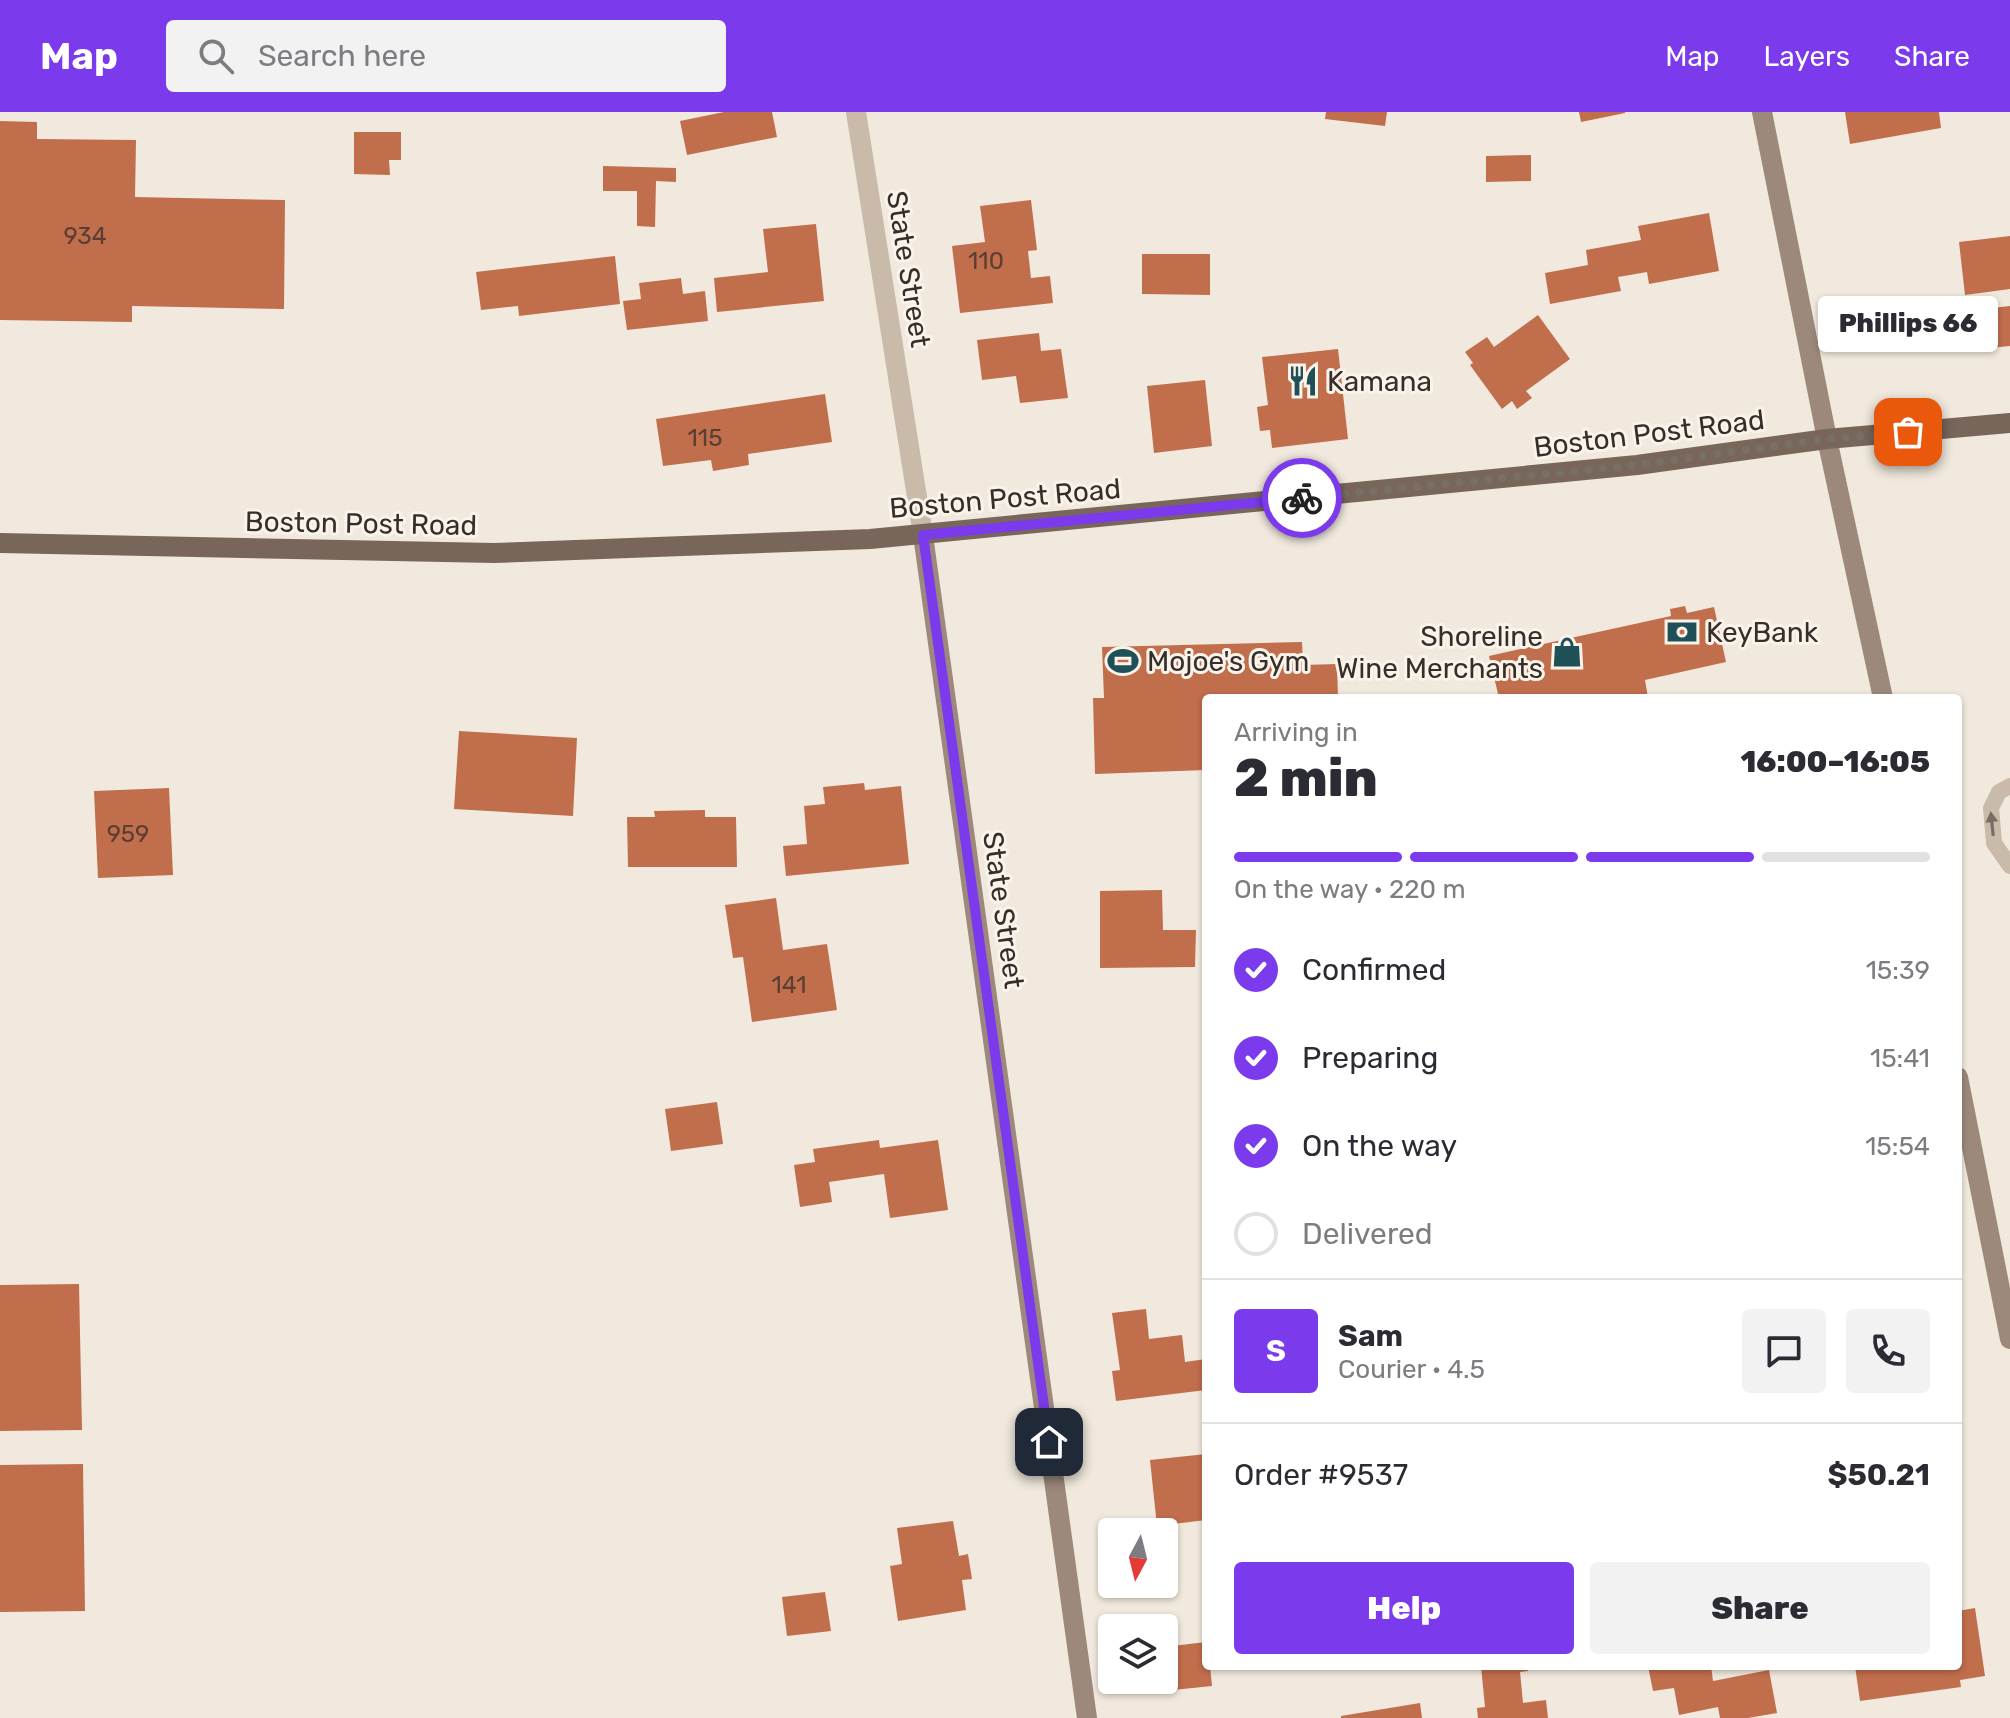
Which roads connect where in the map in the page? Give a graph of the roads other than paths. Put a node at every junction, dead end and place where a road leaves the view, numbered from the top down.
1 (856, 112) edge
2 (1762, 112) edge
3 (2010, 423) edge
4 (1827, 439) junction
5 (923, 535) junction
6 (0, 543) edge
7 (1882, 694) edge
8 (2010, 786) edge
9 (2010, 866) edge
10 (1962, 1097) edge
11 (2010, 1339) edge
12 (1087, 1718) edge

1 - 5 street, State Street
2 - 4 street
3 - 4 main road, Boston Post Road
4 - 5 main road, Boston Post Road
4 - 7 street
5 - 6 main road, Boston Post Road
5 - 12 street, State Street
9 -> 8 lane
10 - 11 street

